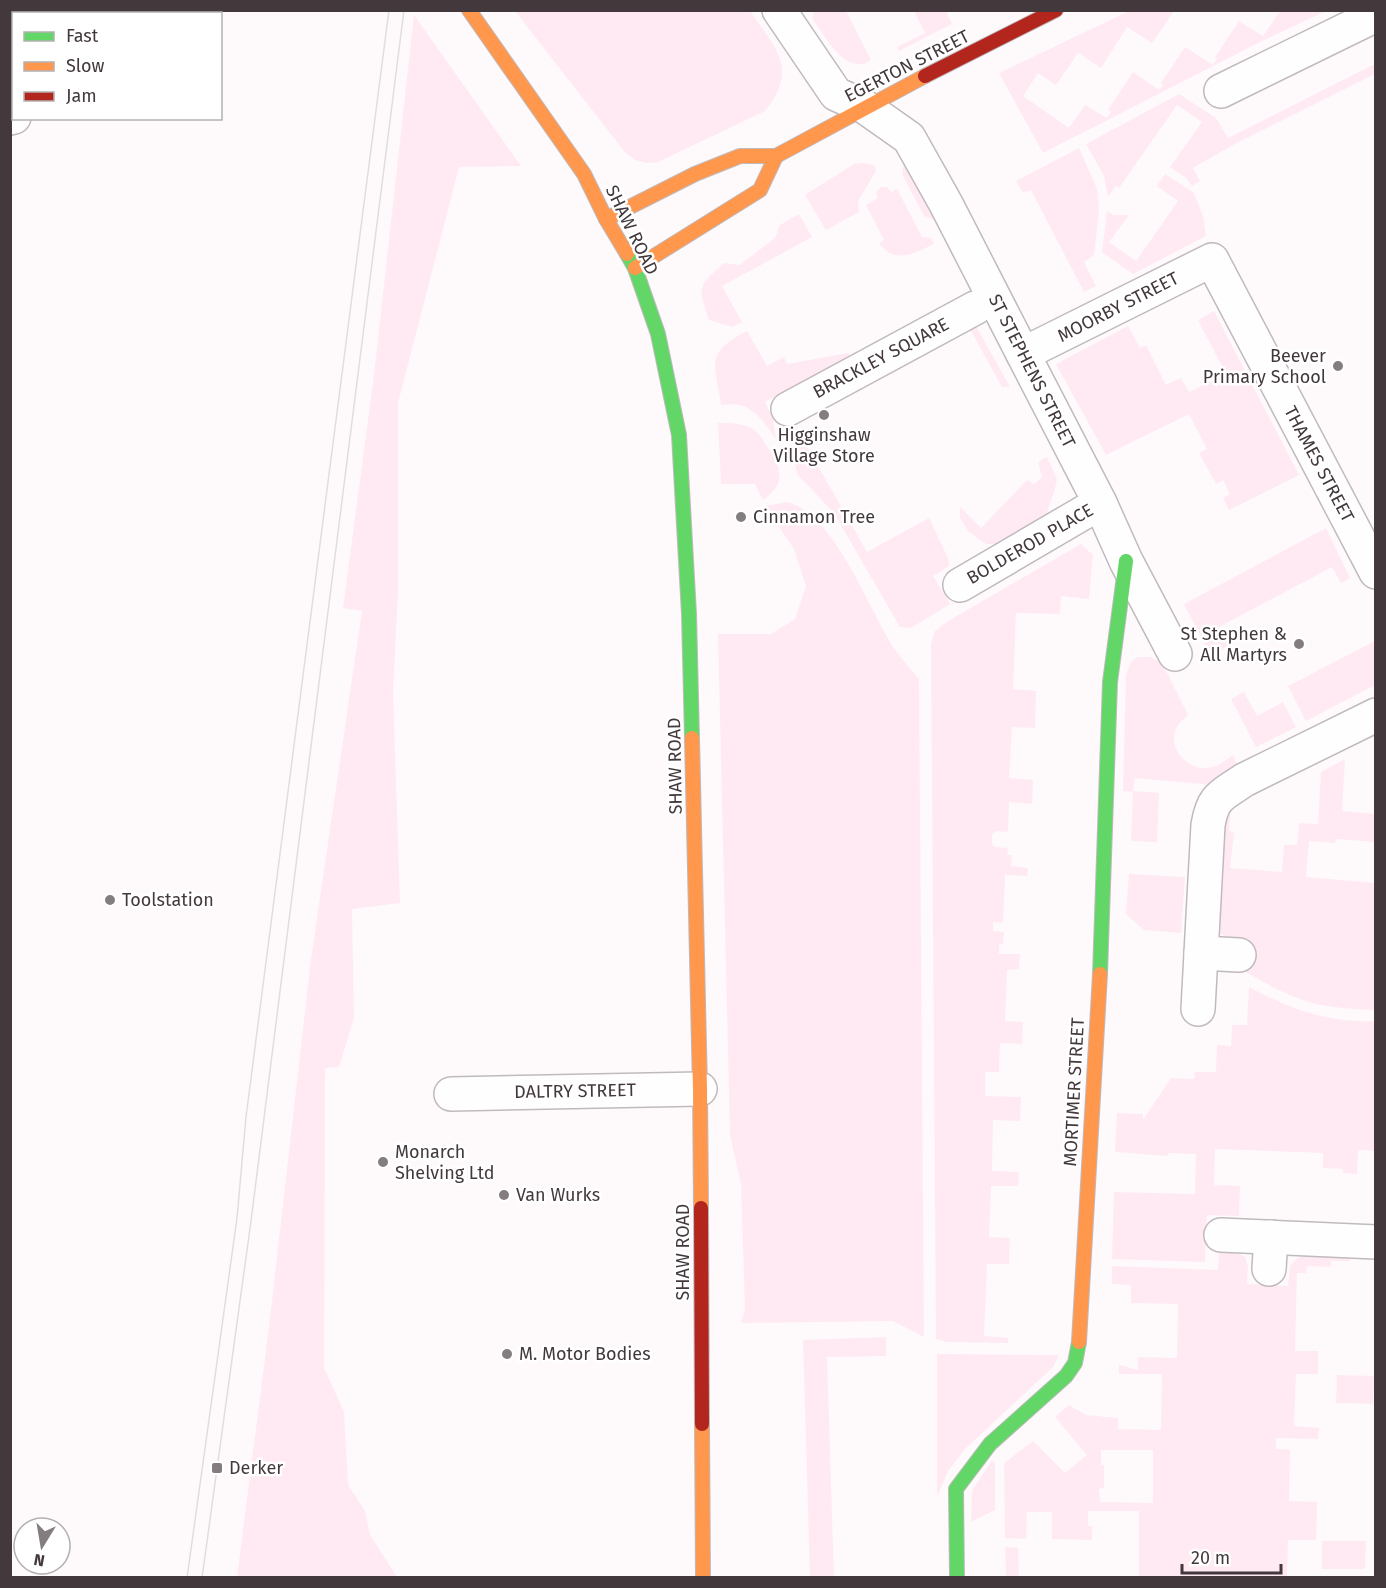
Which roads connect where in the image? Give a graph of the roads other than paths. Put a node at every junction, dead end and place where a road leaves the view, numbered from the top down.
1 (469, 10) edge
2 (779, 10) edge
3 (1056, 10) edge
4 (1376, 15) edge
5 (1221, 91) dead end
6 (865, 107) junction
7 (776, 156) junction
8 (606, 219) junction
9 (1212, 260) joint
10 (635, 268) junction
11 (975, 308) dead end
12 (1023, 354) junction
13 (788, 409) dead end
14 (1100, 503) junction
15 (1126, 561) junction
16 (1376, 572) edge
17 (960, 585) dead end
18 (1175, 654) dead end
19 (1376, 715) edge
20 (1201, 953) junction
21 (1239, 955) dead end
22 (1198, 1009) dead end
23 (700, 1089) junction
24 (451, 1094) dead end
25 (1221, 1235) dead end
26 (1376, 1242) edge
27 (703, 1578) edge
28 (957, 1578) edge

1 - 8 street, SHAW ROAD
2 - 6 street, ST STEPHENS STREET
3 - 6 street, EGERTON STREET
4 - 5 street
6 - 7 street, EGERTON STREET
6 - 12 street, ST STEPHENS STREET
7 - 8 street, EGERTON STREET
7 - 10 street
8 - 10 street, SHAW ROAD
9 - 12 street, MOORBY STREET
9 - 16 street, THAMES STREET
10 - 23 street, SHAW ROAD
11 - 13 street, BRACKLEY SQUARE
12 - 14 street, ST STEPHENS STREET
14 - 15 street, ST STEPHENS STREET
14 - 17 street, BOLDEROD PLACE
15 - 18 street, ST STEPHENS STREET
15 - 28 street, MORTIMER STREET
19 - 20 street
20 - 21 street
20 - 22 street
23 - 24 street, DALTRY STREET
23 - 27 street, SHAW ROAD
25 - 26 street

